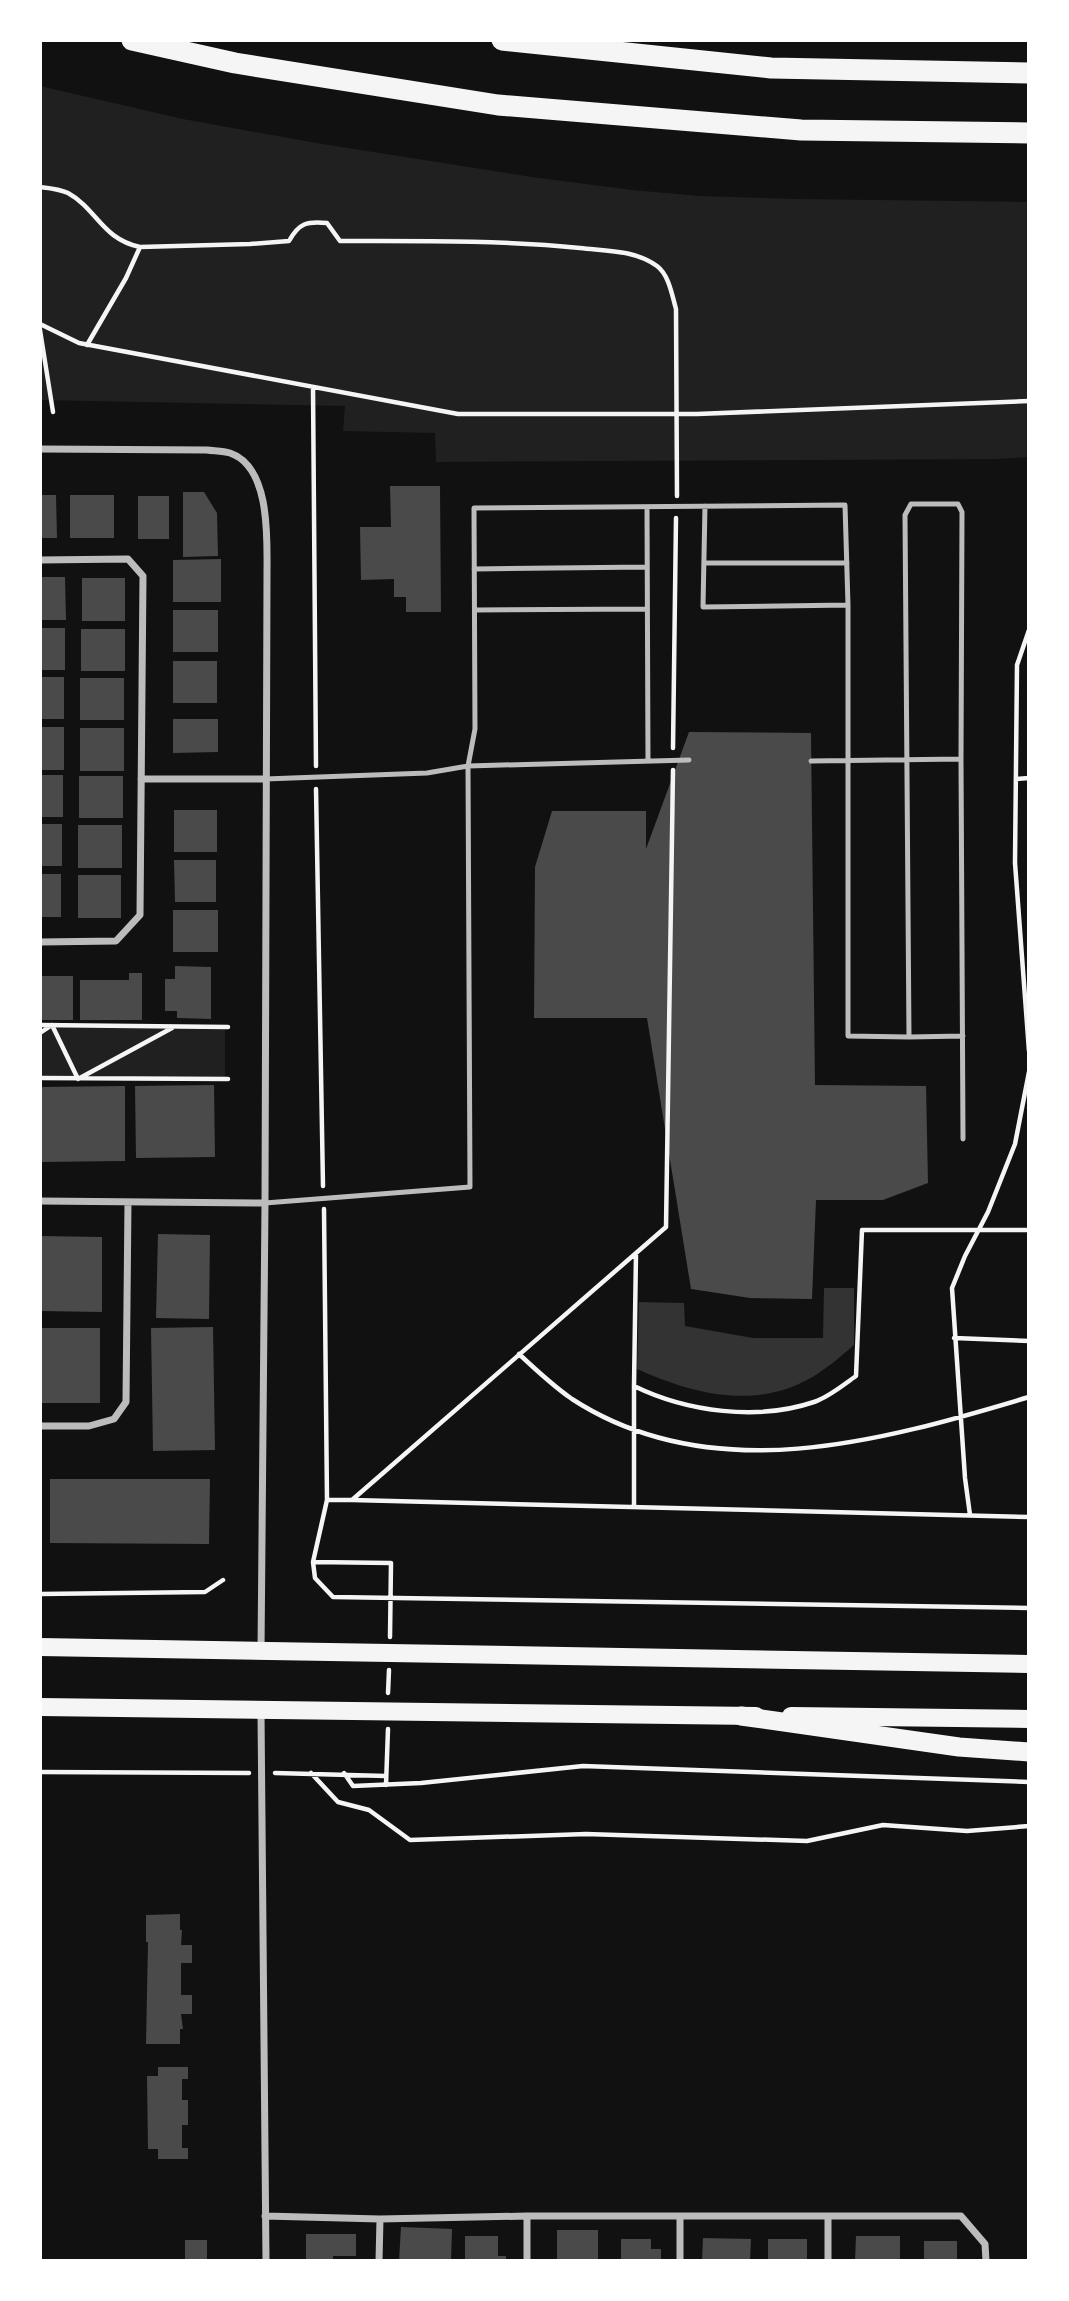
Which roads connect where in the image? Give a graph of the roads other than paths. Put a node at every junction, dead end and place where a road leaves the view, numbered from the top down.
1 (132, 40) edge
2 (502, 40) edge
3 (1029, 73) edge
4 (1029, 133) edge
5 (40, 449) edge
6 (705, 506) junction
7 (647, 507) junction
8 (40, 560) edge
9 (704, 563) junction
10 (847, 563) junction
11 (648, 567) junction
12 (474, 569) junction
13 (848, 605) junction
14 (648, 609) junction
15 (475, 610) junction
16 (906, 759) junction
17 (961, 759) junction
18 (689, 760) dead end
19 (848, 760) junction
20 (648, 761) junction
21 (811, 761) dead end
22 (468, 766) junction
23 (141, 779) junction
24 (265, 779) junction
25 (40, 942) edge
26 (963, 1036) junction
27 (908, 1037) junction
28 (963, 1139) dead end
29 (40, 1200) edge
30 (128, 1202) junction
31 (265, 1203) junction
32 (40, 1426) edge
33 (40, 1647) edge
34 (261, 1652) junction
35 (1029, 1664) edge
36 (40, 1707) edge
37 (261, 1709) junction
38 (741, 1716) junction
39 (1029, 1719) edge
40 (1029, 1752) edge
41 (265, 2216) junction
42 (527, 2216) junction
43 (680, 2216) junction
44 (828, 2216) junction
45 (380, 2219) junction
46 (266, 2261) edge
47 (379, 2261) edge
48 (527, 2261) edge
49 (680, 2261) edge
50 (828, 2261) edge
51 (986, 2261) edge

1 - 4 highway
2 - 3 highway
5 - 24 street
6 - 7 lane
6 - 9 lane
6 - 10 lane
7 - 11 lane
7 - 12 lane
8 - 23 street
9 - 10 lane
9 - 13 lane
10 - 13 lane
11 - 12 lane
11 - 14 lane
12 - 15 lane
13 - 19 lane
14 - 15 lane
14 - 20 lane
15 - 22 lane
16 - 17 lane
16 - 17 lane
16 - 19 lane
16 - 27 lane
17 - 26 lane
18 - 20 lane
19 - 21 lane
19 - 27 lane
20 - 22 lane
22 - 24 lane
22 - 31 lane
23 - 24 street
23 - 25 street
24 - 31 street
26 - 27 lane
26 - 28 lane
29 - 30 street
30 - 31 street
30 - 32 street
31 - 34 street
33 - 34 main road
34 - 35 main road
36 - 37 main road
37 - 38 main road
37 - 41 street
38 - 39 main road
38 - 40 highway
41 - 45 street
41 - 46 street
42 - 43 street
42 - 45 street
42 - 48 street
43 - 44 street
43 - 49 street
44 - 50 street
44 - 51 street
45 - 47 street

